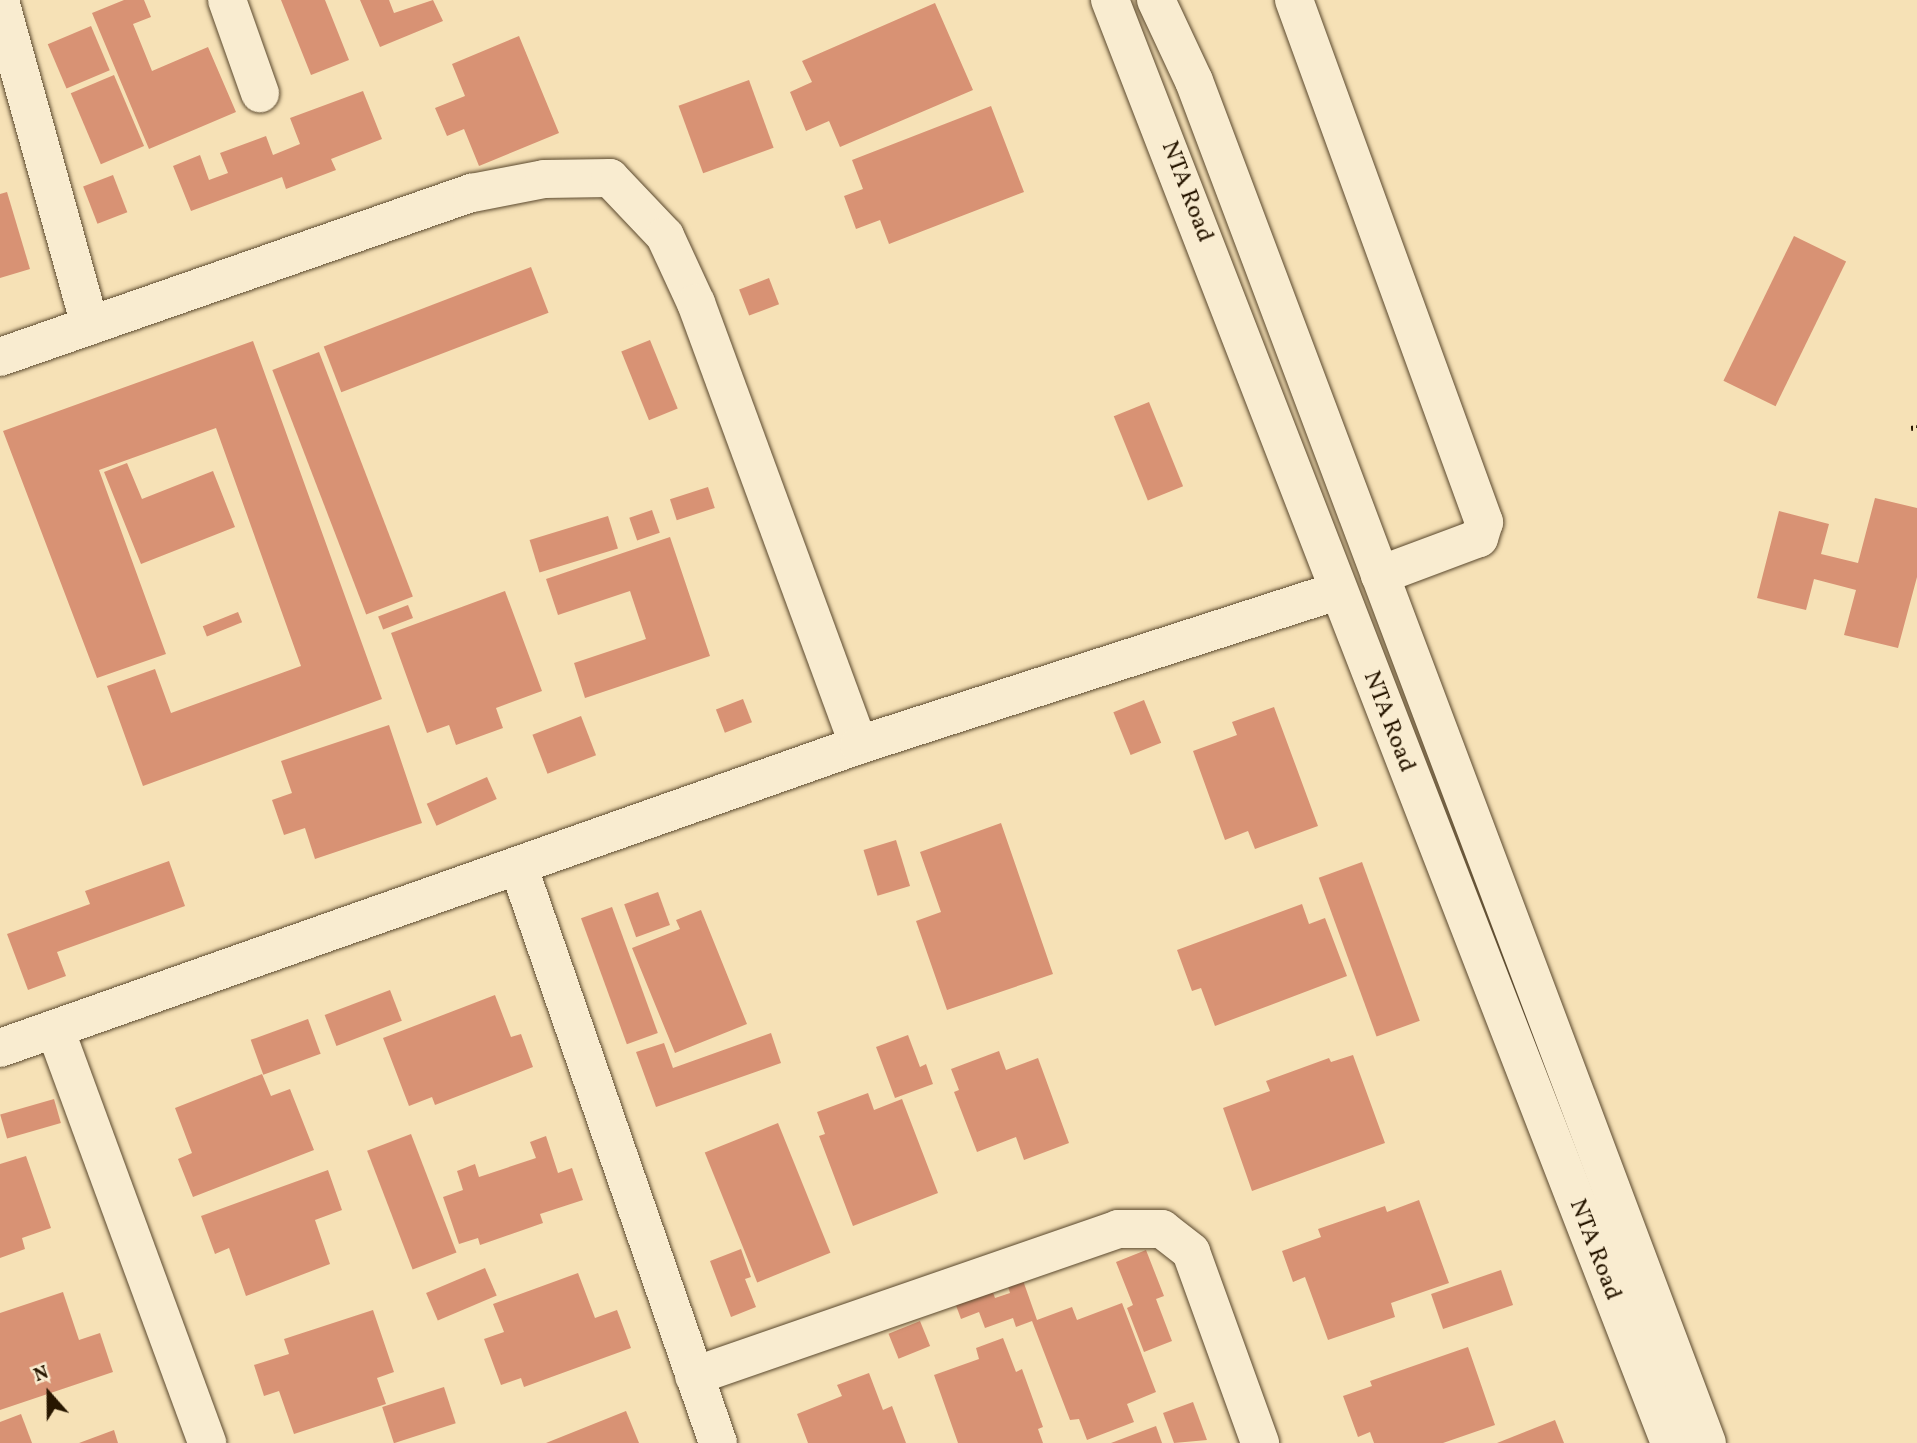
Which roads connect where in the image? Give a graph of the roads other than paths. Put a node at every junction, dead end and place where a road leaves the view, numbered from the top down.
1 (227, 0) edge
2 (1110, 0) edge
3 (1156, 0) edge
4 (1294, 0) edge
5 (0, 1) edge
6 (260, 93) dead end
7 (90, 326) junction
8 (0, 357) edge
9 (1380, 575) junction
10 (1337, 592) junction
11 (859, 745) junction
12 (519, 868) junction
13 (55, 1029) junction
14 (0, 1048) edge
15 (694, 1376) junction
16 (206, 1443) edge
17 (718, 1443) edge
18 (1260, 1443) edge
19 (1670, 1443) edge
20 (1707, 1443) edge

1 - 6 street
2 - 10 street, NTA Road
3 - 9 street, NTA Road
4 - 9 street
5 - 7 street
7 - 8 street
7 - 11 street
9 - 20 street, NTA Road
10 - 11 street
10 - 19 street, NTA Road
11 - 12 street
12 - 13 street
12 - 15 street
13 - 14 street
13 - 16 street
15 - 17 street
15 - 18 street

